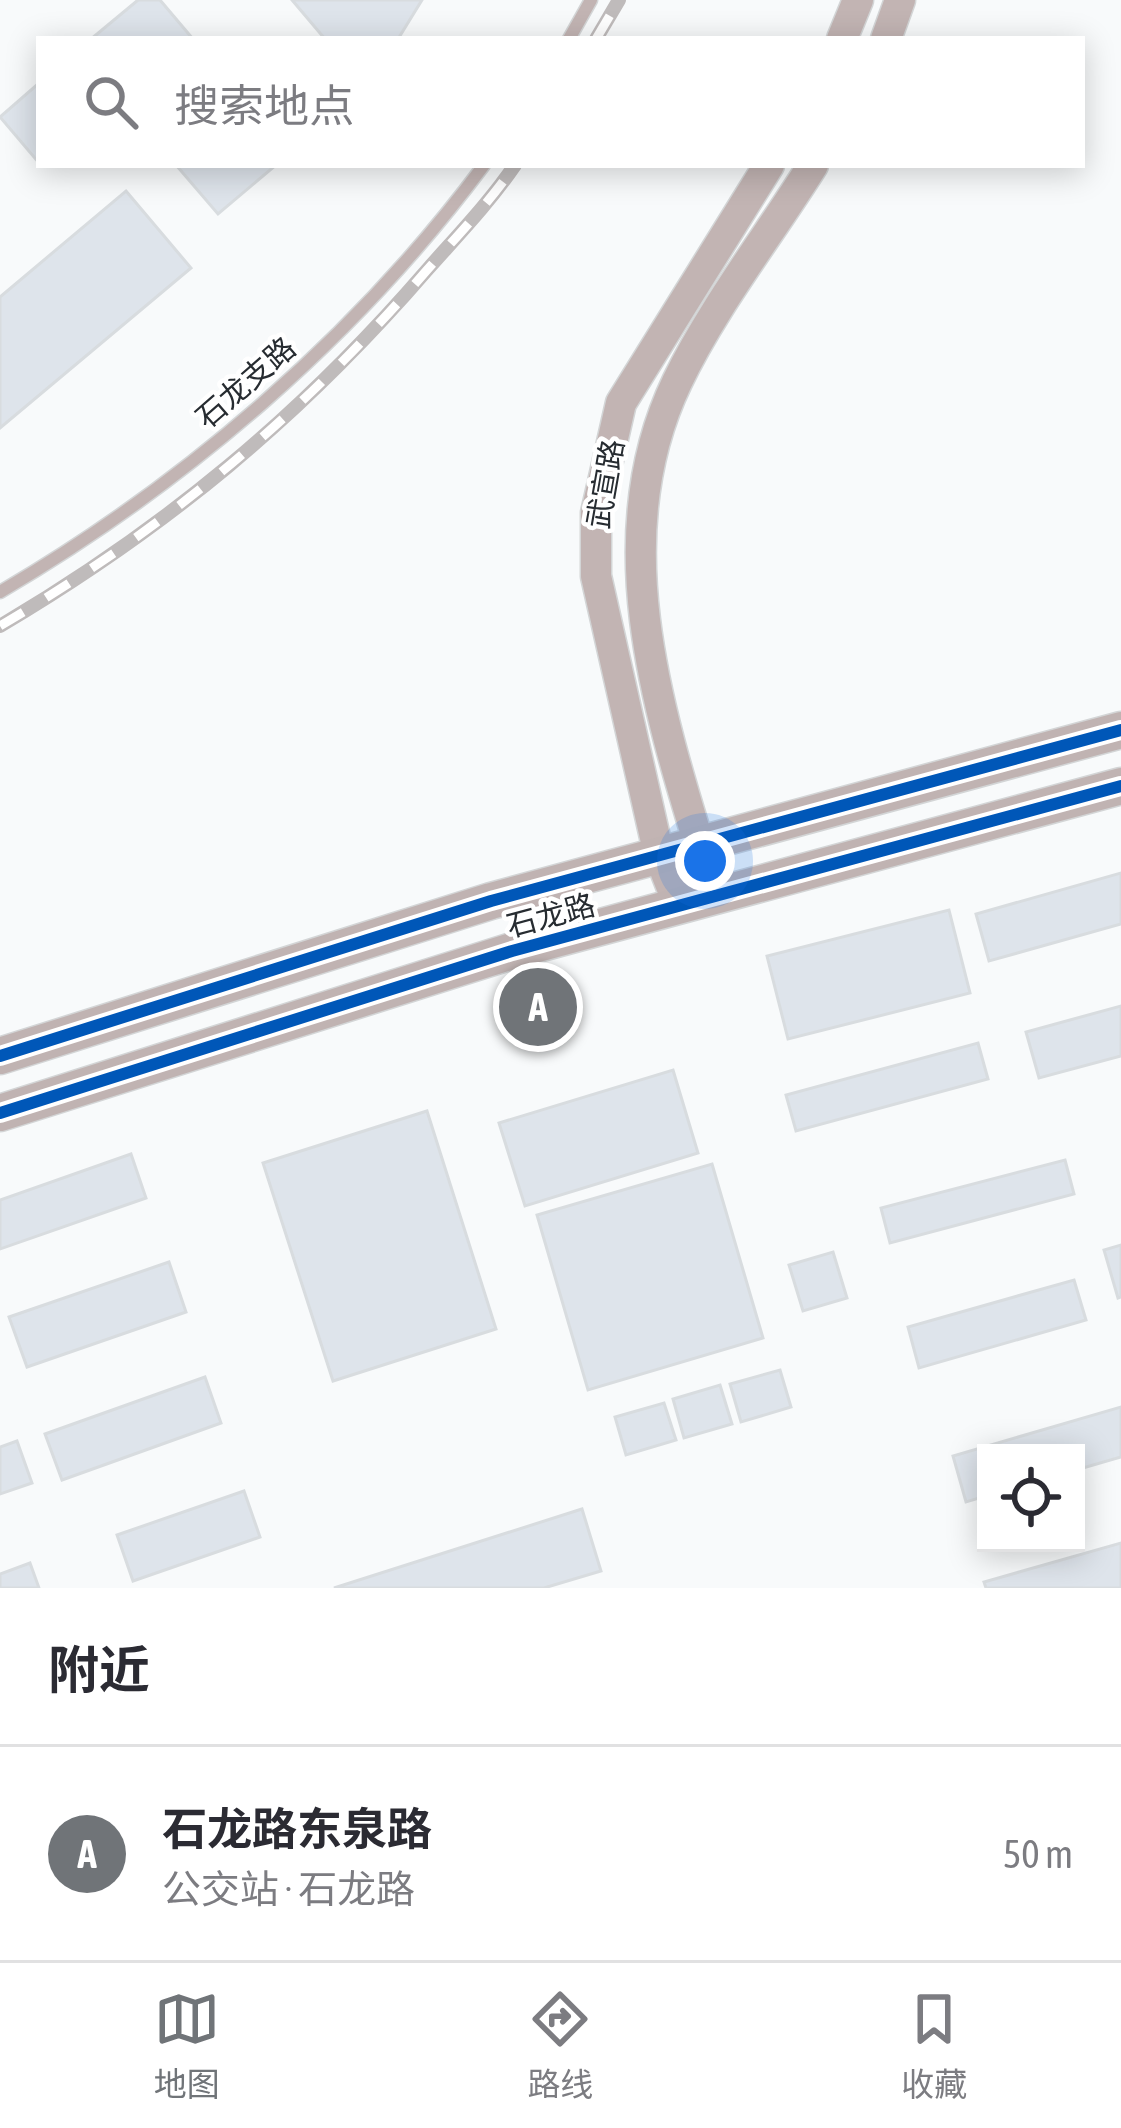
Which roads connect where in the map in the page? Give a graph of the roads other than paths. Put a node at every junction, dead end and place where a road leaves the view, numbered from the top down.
1 (591, 0) edge
2 (858, 0) edge
3 (900, 0) edge
4 (571, 36) edge
5 (843, 36) edge
6 (887, 36) edge
7 (482, 168) edge
8 (767, 168) edge
9 (811, 168) edge
10 (0, 592) edge
11 (1121, 730) edge
12 (1121, 786) edge
13 (699, 844) junction
14 (659, 855) junction
15 (715, 896) junction
16 (679, 906) junction
17 (0, 1056) edge
18 (0, 1113) edge

1 - 4 lane
2 - 5 street
3 - 6 street
7 - 10 lane, 石龙支路
8 - 14 street, 武宣路
9 - 13 street
11 - 13 main road, 石龙路
12 - 15 main road, 石龙路
13 - 14 main road, 石龙路
13 - 15 street
14 - 16 street, 武宣路
14 - 17 main road, 石龙路
15 - 16 main road, 石龙路
16 - 18 main road, 石龙路

